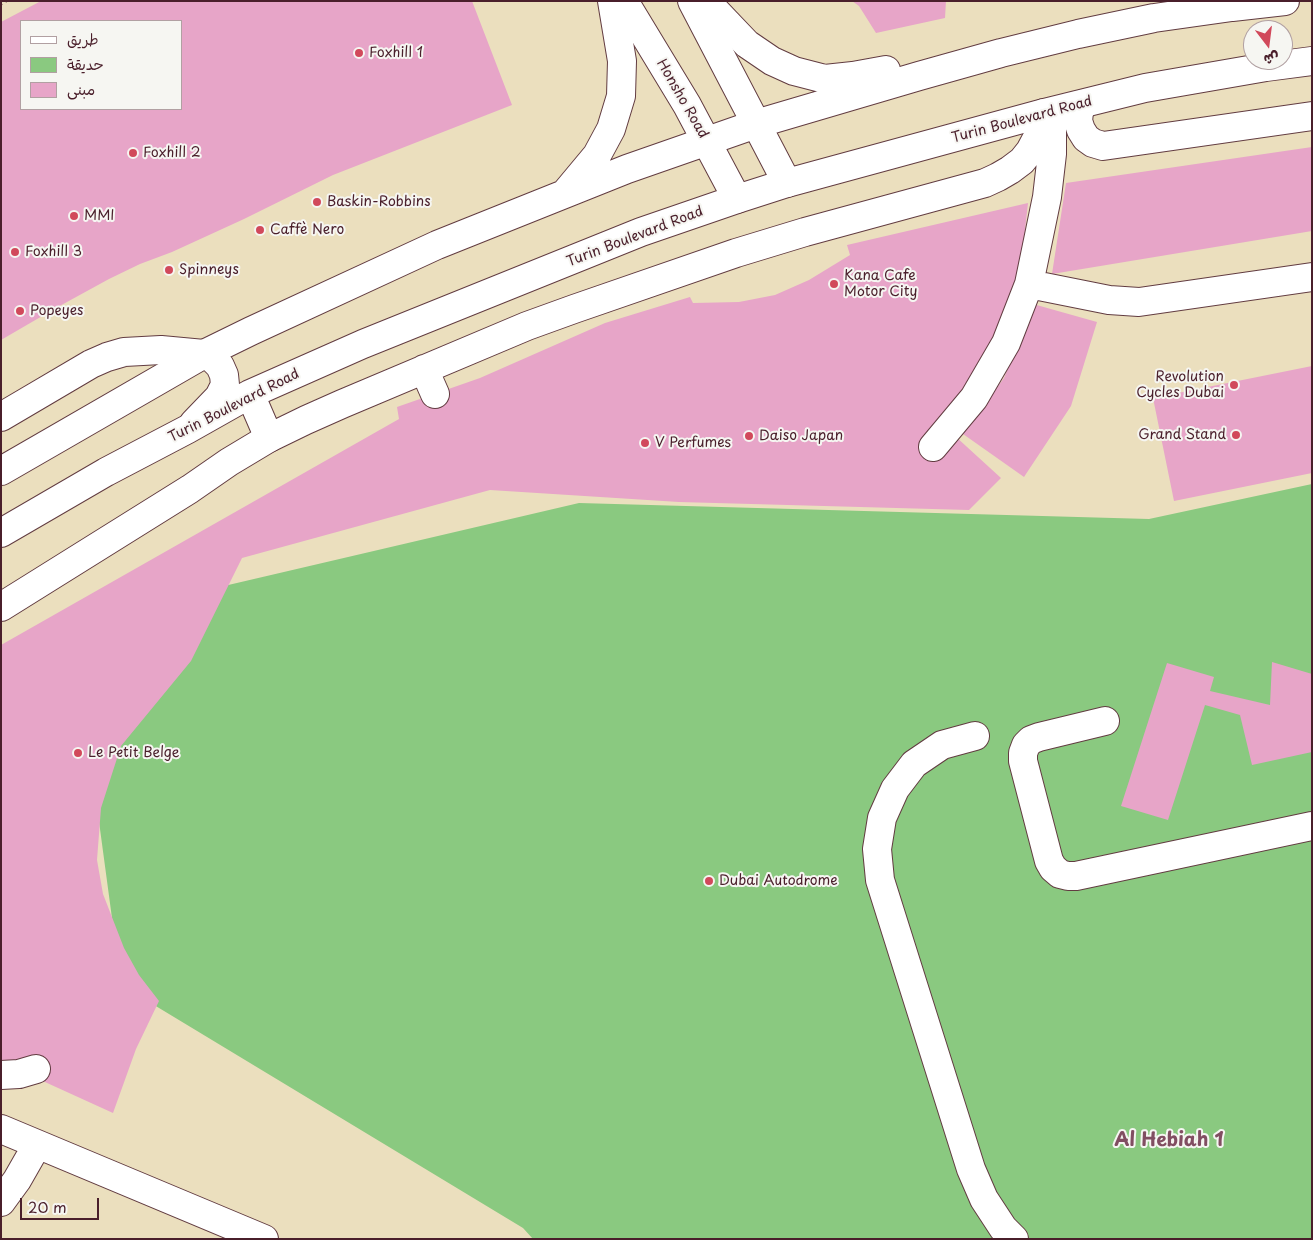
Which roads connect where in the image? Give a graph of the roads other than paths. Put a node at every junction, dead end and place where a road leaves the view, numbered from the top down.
1 (612, 1) edge
2 (624, 1) edge
3 (692, 1) edge
4 (706, 1) edge
5 (1285, 1) edge
6 (1163, 10) edge
7 (1312, 61) edge
8 (919, 76) junction
9 (1083, 104) junction
10 (1048, 112) junction
11 (1312, 116) edge
12 (756, 124) junction
13 (707, 141) junction
14 (787, 183) junction
15 (563, 195) junction
16 (737, 198) junction
17 (1312, 277) edge
18 (1029, 284) junction
19 (204, 354) junction
20 (424, 370) junction
21 (250, 394) junction
22 (434, 394) dead end
23 (1, 417) edge
24 (188, 429) junction
25 (270, 438) junction
26 (933, 448) dead end
27 (1, 471) edge
28 (1, 534) edge
29 (1, 607) edge
30 (1105, 721) dead end
31 (975, 736) dead end
32 (1312, 826) edge
33 (36, 1069) dead end
34 (1, 1075) edge
35 (1, 1129) edge
36 (37, 1145) junction
37 (1, 1202) edge
38 (264, 1239) edge
39 (1014, 1239) edge

1 - 15 main road
2 - 13 main road, Honsho Road
3 - 12 main road
4 - 8 main road
5 - 6 main road
6 - 8 main road
7 - 9 main road, Turin Boulevard Road
8 - 12 main road
9 - 10 main road, Turin Boulevard Road
9 - 11 main road
10 - 14 main road, Turin Boulevard Road
10 - 18 main road
10 - 20 main road
12 - 13 main road
12 - 14 main road
13 - 15 main road
13 - 16 main road, Honsho Road
14 - 16 main road, Turin Boulevard Road
15 - 19 main road
16 - 21 main road, Turin Boulevard Road
17 - 18 main road
18 - 26 main road
19 - 23 main road
19 - 24 main road
19 - 27 main road
20 - 22 main road
20 - 25 main road
21 - 24 main road, Turin Boulevard Road
21 - 25 main road
24 - 28 main road, Turin Boulevard Road
25 - 29 main road
30 - 32 main road
31 - 39 main road
33 - 34 main road
35 - 36 main road
36 - 37 main road
36 - 38 main road

